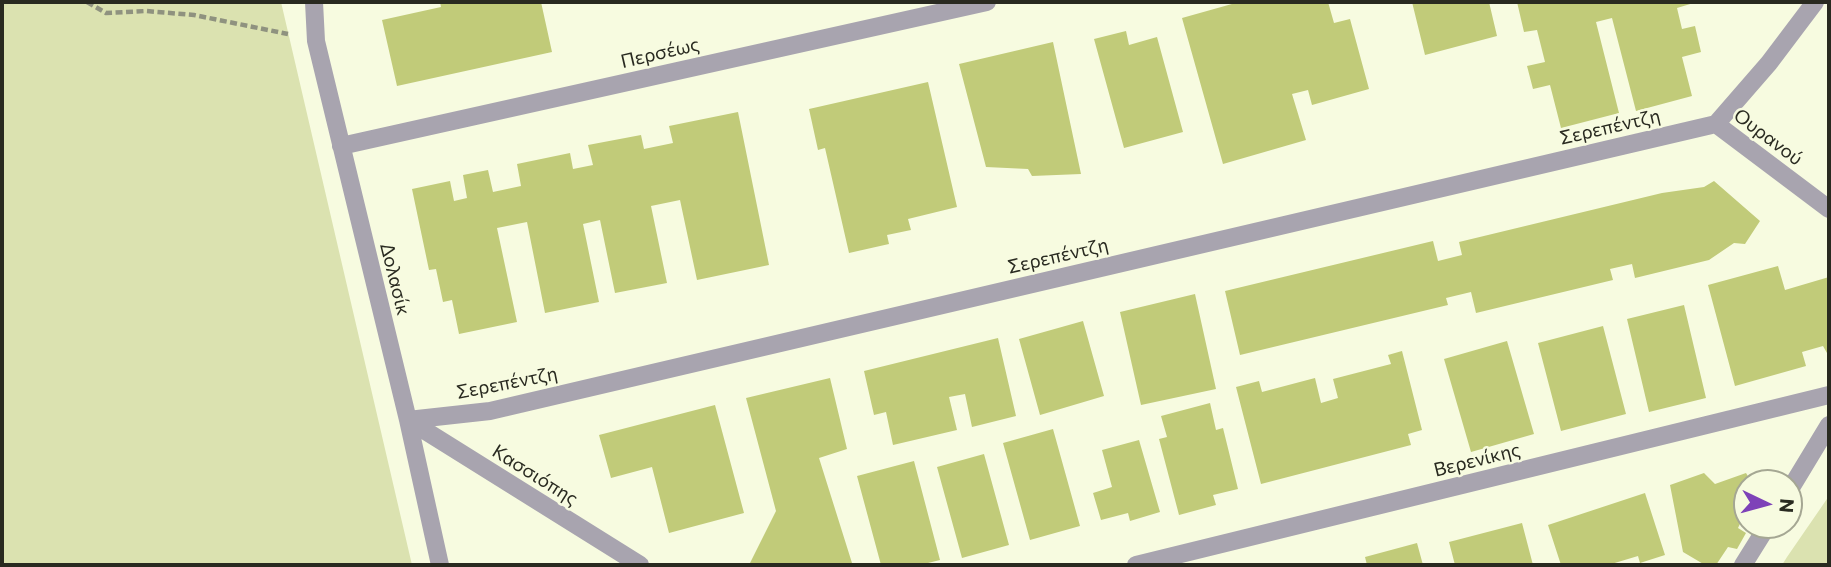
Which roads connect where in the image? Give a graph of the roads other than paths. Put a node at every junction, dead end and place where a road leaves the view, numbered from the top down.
1 (314, 2) edge
2 (987, 2) edge
3 (1815, 2) edge
4 (1716, 124) junction
5 (341, 146) junction
6 (1829, 209) edge
7 (1829, 395) edge
8 (408, 420) junction
9 (1829, 425) edge
10 (1802, 469) edge
11 (1759, 539) edge
12 (440, 565) edge
13 (640, 565) edge
14 (1136, 565) edge
15 (1743, 565) edge

1 - 5 street, Δολασίκ
2 - 5 street, Περσέως
3 - 4 street
4 - 6 street, Ουρανού
4 - 8 street, Σερεπέντζη
5 - 8 street, Δολασίκ
7 - 14 street, Βερενίκης
8 - 12 street, Δολασίκ
8 - 13 street, Κασσιόπης
9 - 10 street
11 - 15 street

